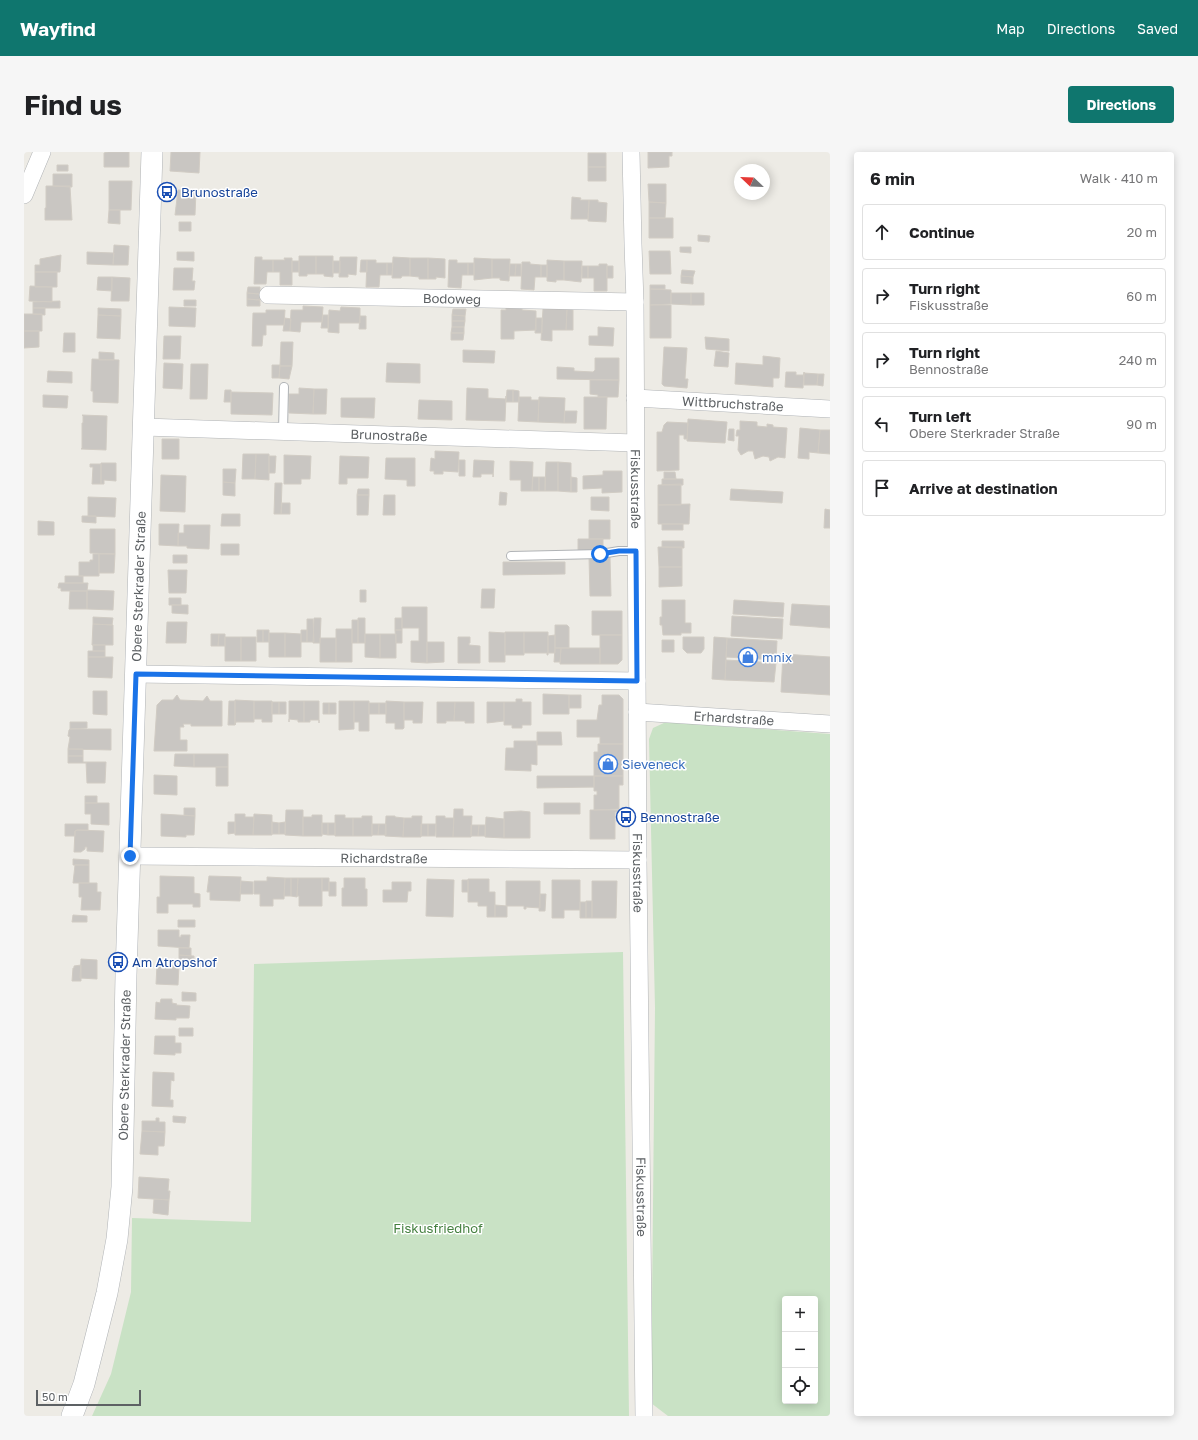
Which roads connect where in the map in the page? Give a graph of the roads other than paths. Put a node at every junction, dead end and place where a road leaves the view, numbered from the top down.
1 (42, 152) edge
2 (152, 152) edge
3 (631, 152) edge
4 (24, 195) edge
5 (268, 295) dead end
6 (635, 302) junction
7 (284, 387) dead end
8 (636, 398) junction
9 (830, 409) edge
10 (144, 427) junction
11 (283, 431) junction
12 (635, 443) junction
13 (636, 551) junction
14 (511, 556) dead end
15 (136, 674) junction
16 (637, 681) junction
17 (638, 712) junction
18 (830, 724) edge
19 (130, 856) junction
20 (638, 860) junction
21 (72, 1416) edge
22 (644, 1416) edge

1 - 4 street
2 - 10 street, Obere Sterkrader Straße
3 - 6 street, Fiskusstraße
5 - 6 street, Bodoweg
6 - 8 street, Fiskusstraße
7 - 11 lane
8 - 9 street, Wittbruchstraße
8 - 12 street, Fiskusstraße
10 - 11 street, Brunostraße
10 - 15 street, Obere Sterkrader Straße
11 - 12 street, Brunostraße
12 - 13 street, Fiskusstraße
13 - 14 lane
13 - 16 street, Fiskusstraße
15 - 16 street
15 - 19 street, Obere Sterkrader Straße
16 - 17 street, Fiskusstraße
17 - 18 street, Erhardstraße
17 - 20 street, Fiskusstraße
19 - 20 street, Richardstraße
19 - 21 street, Obere Sterkrader Straße
20 - 22 street, Fiskusstraße

